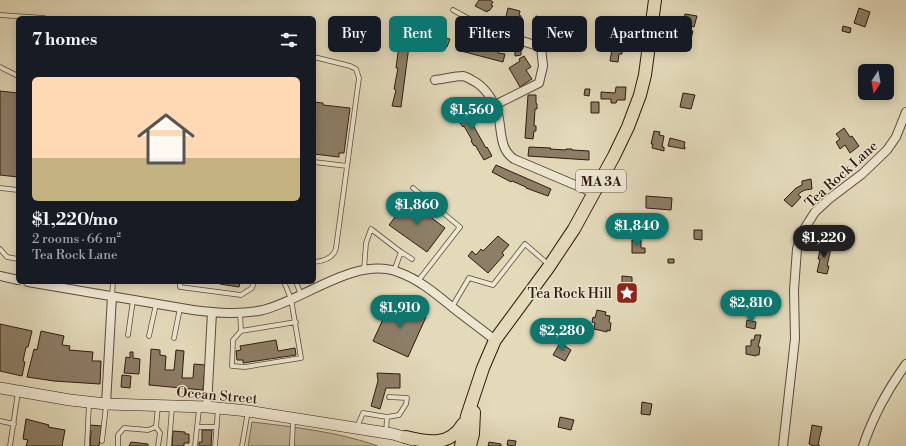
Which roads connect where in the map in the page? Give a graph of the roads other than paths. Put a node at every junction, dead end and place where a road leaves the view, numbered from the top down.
1 (655, 0) edge
2 (452, 10) dead end
3 (0, 15) edge
4 (16, 16) edge
5 (463, 16) edge
6 (524, 42) edge
7 (316, 58) edge
8 (0, 68) edge
9 (16, 75) edge
10 (435, 80) dead end
11 (495, 105) junction
12 (906, 112) edge
13 (316, 162) edge
14 (347, 166) junction
15 (0, 188) edge
16 (412, 188) dead end
17 (16, 190) edge
18 (594, 194) junction
19 (0, 249) edge
20 (401, 252) junction
21 (16, 259) edge
22 (412, 259) dead end
23 (316, 262) edge
24 (550, 265) junction
25 (364, 270) junction
26 (394, 271) junction
27 (0, 276) edge
28 (16, 280) edge
29 (418, 282) junction
30 (40, 284) edge
31 (113, 284) edge
32 (180, 284) edge
33 (253, 284) edge
34 (285, 284) edge
35 (297, 284) edge
36 (301, 295) junction
37 (112, 296) junction
38 (133, 299) junction
39 (291, 299) junction
40 (156, 304) junction
41 (452, 307) junction
42 (180, 308) junction
43 (212, 312) junction
44 (240, 313) junction
45 (296, 322) junction
46 (241, 331) junction
47 (128, 335) dead end
48 (149, 336) dead end
49 (174, 338) dead end
50 (495, 340) junction
51 (906, 364) edge
52 (0, 388) edge
53 (18, 391) junction
54 (474, 396) junction
55 (389, 397) dead end
56 (89, 402) junction
57 (106, 404) junction
58 (158, 405) junction
59 (172, 406) junction
60 (208, 407) junction
61 (248, 411) junction
62 (387, 416) junction
63 (467, 416) junction
64 (293, 418) junction
65 (0, 421) edge
66 (14, 424) junction
67 (156, 427) junction
68 (197, 427) junction
69 (217, 427) junction
70 (357, 428) junction
71 (386, 433) junction
72 (406, 437) junction
73 (474, 440) edge
74 (102, 441) dead end
75 (10, 446) edge
76 (87, 446) edge
77 (118, 446) edge
78 (158, 446) edge
79 (169, 446) edge
80 (195, 446) edge
81 (215, 446) edge
82 (242, 446) edge
83 (292, 446) edge
84 (429, 446) edge
85 (461, 446) edge
86 (470, 446) edge
87 (783, 446) edge
88 (863, 446) edge

1 - 18 main road, MA 3A
2 - 5 lane
3 - 4 lane
6 - 11 street
7 - 14 lane
8 - 9 lane
10 - 11 street
11 - 18 street
12 - 87 street, Tea Rock Lane
13 - 14 lane
14 - 23 lane
15 - 17 lane
16 - 29 lane
18 - 24 main road, MA 3A
19 - 21 lane
20 - 22 lane
20 - 25 lane
20 - 26 lane
24 - 41 lane
24 - 50 main road, MA 3A
25 - 26 street
25 - 36 street
26 - 29 street
27 - 28 street
29 - 41 street
30 - 37 street
31 - 37 lane
32 - 33 lane
34 - 39 lane
35 - 36 lane
36 - 39 street
37 - 38 street
37 - 57 street
38 - 40 street
38 - 47 lane
39 - 44 street
39 - 45 lane
40 - 42 street
40 - 48 lane
41 - 50 street
42 - 43 street
42 - 49 lane
43 - 44 street
43 - 60 street
44 - 46 lane
45 - 46 lane
45 - 46 lane
50 - 54 main road, MA 3A
51 - 88 street
52 - 53 main road, Ocean Street
53 - 56 main road, Ocean Street
53 - 66 lane
54 - 63 main road, MA 3A
54 - 73 main road, MA 3A
55 - 62 lane
56 - 57 main road, Ocean Street
56 - 76 lane
57 - 58 main road, Ocean Street
57 - 74 lane
58 - 59 main road, Ocean Street
58 - 67 lane
59 - 60 main road, Ocean Street
59 - 79 lane
60 - 61 main road, Ocean Street
60 - 68 lane
60 - 69 lane
61 - 64 main road, Ocean Street
61 - 82 lane
62 - 70 lane
62 - 71 lane
63 - 72 main road
63 - 85 main road, MA 3A
64 - 70 main road, Ocean Street
64 - 83 lane
65 - 66 lane
66 - 75 lane
67 - 77 lane
67 - 78 lane
68 - 69 lane
68 - 80 lane
69 - 81 lane
70 - 71 main road, Ocean Street
71 - 72 main road, Ocean Street
72 - 84 main road, Ocean Street
73 - 86 main road, MA 3A

